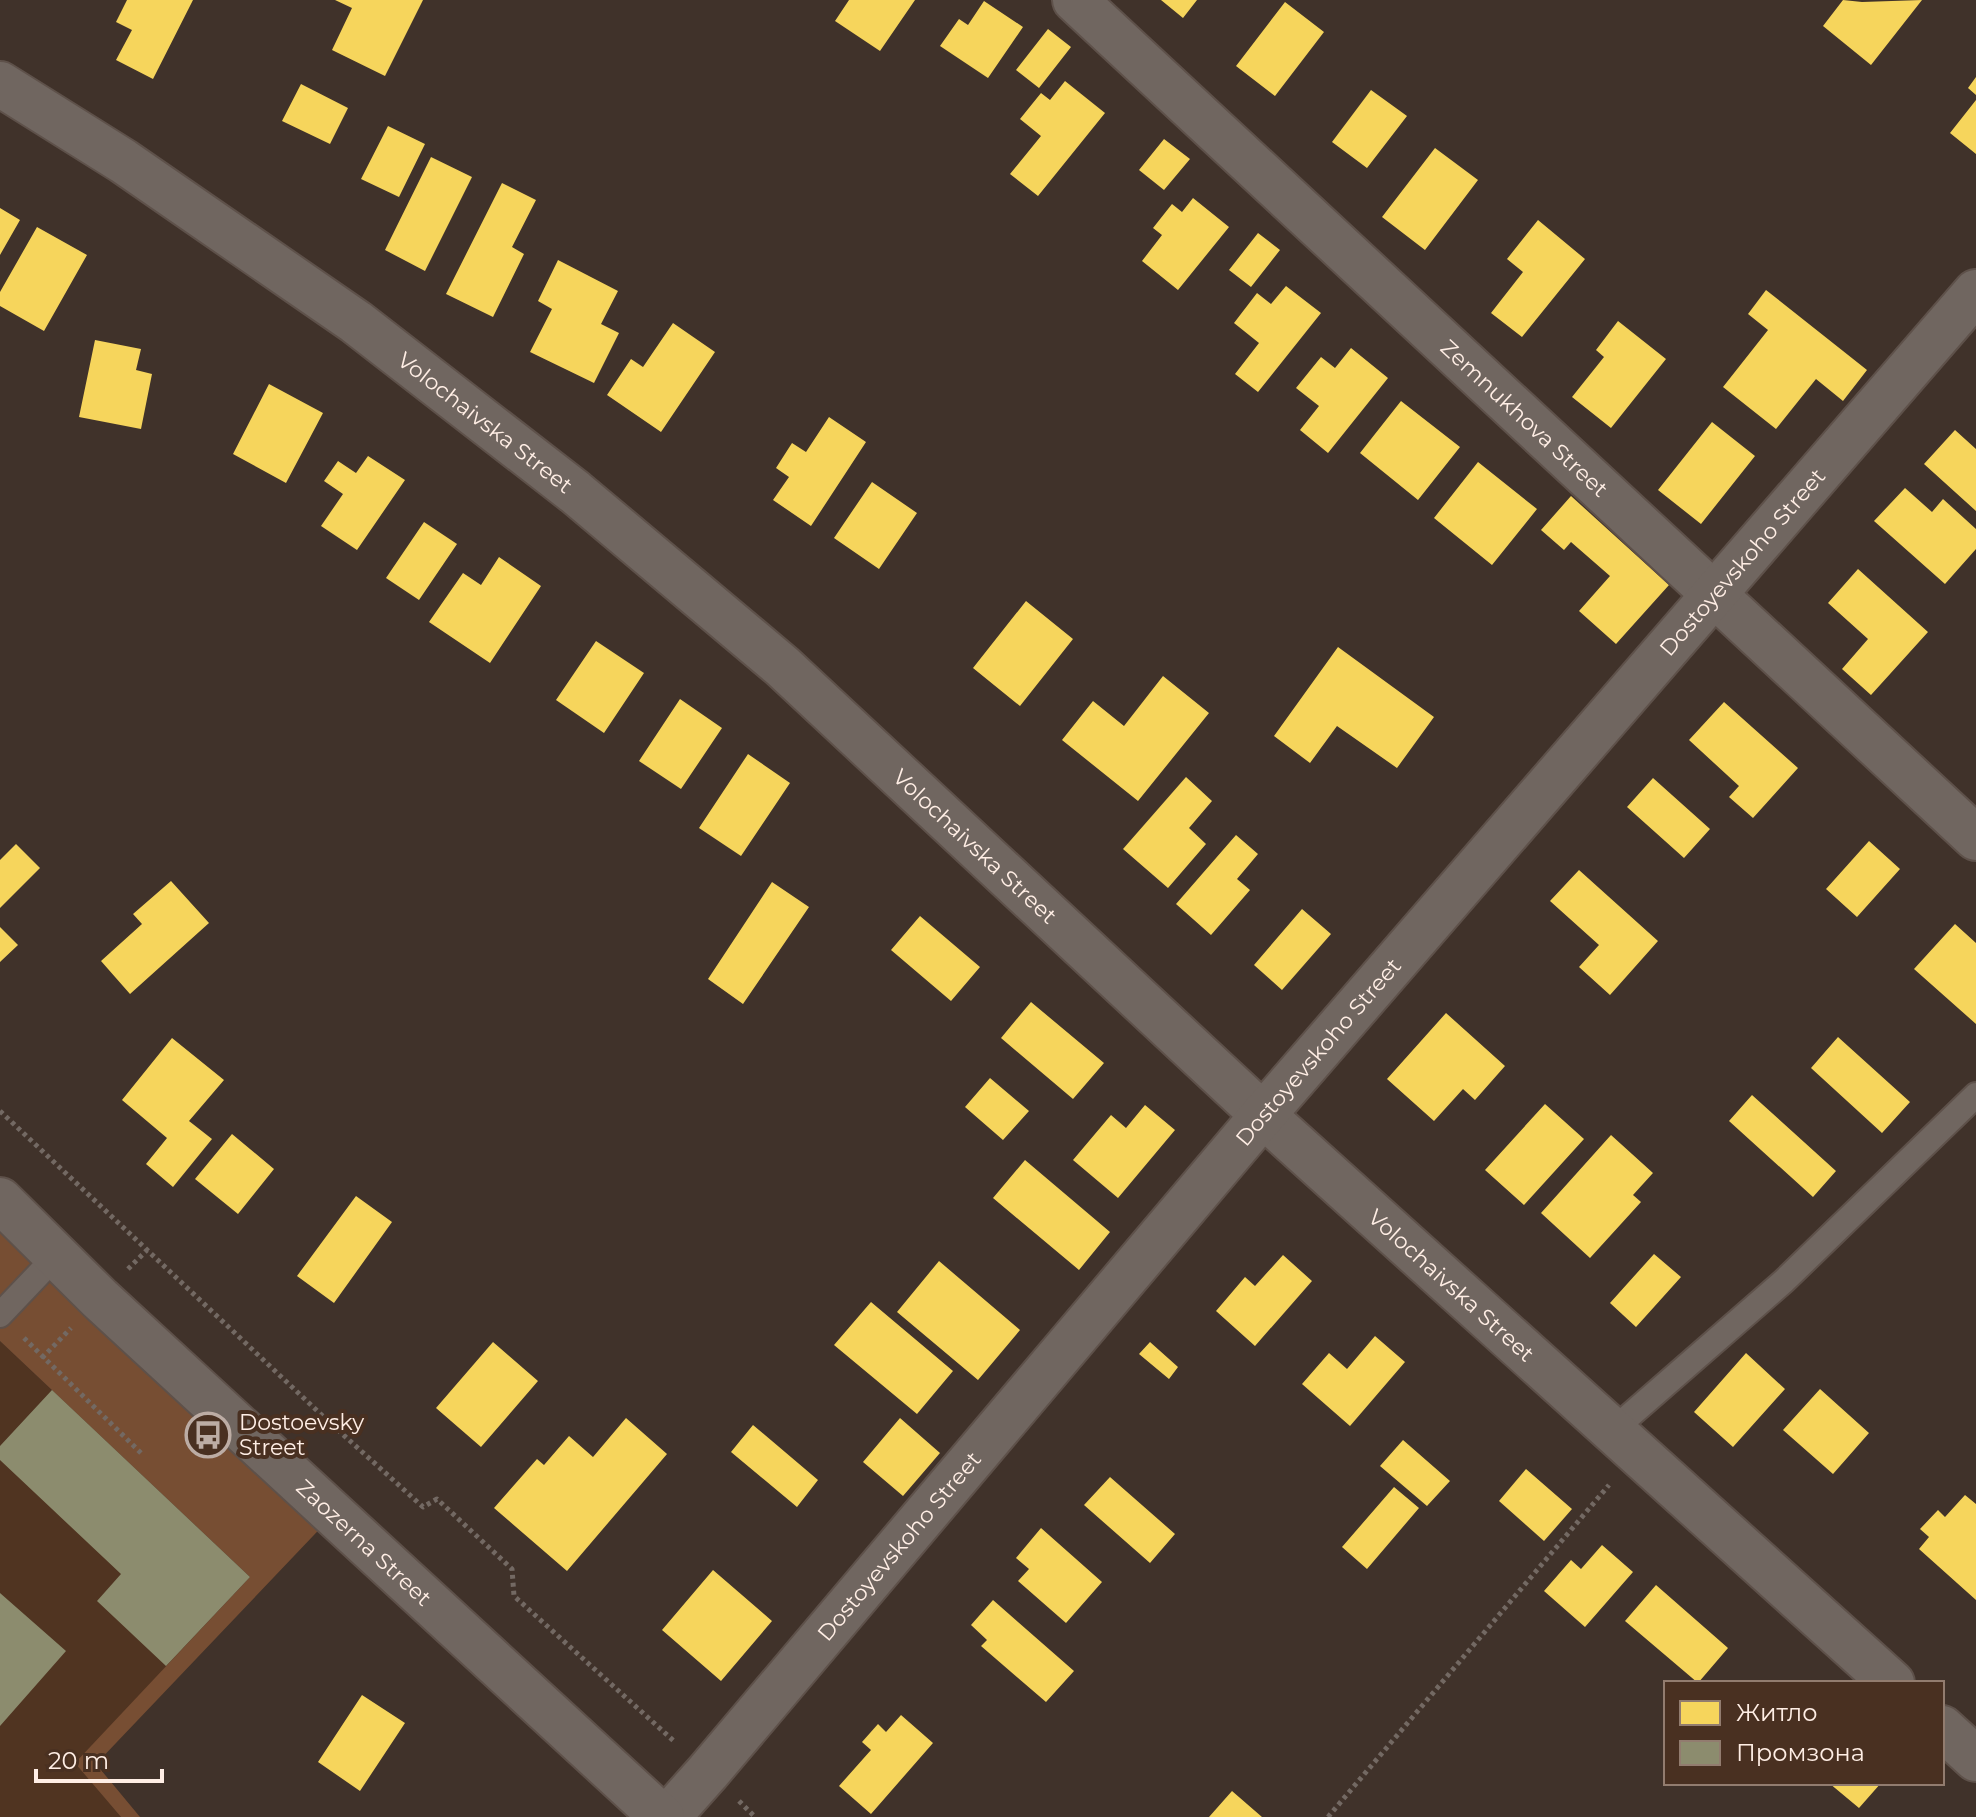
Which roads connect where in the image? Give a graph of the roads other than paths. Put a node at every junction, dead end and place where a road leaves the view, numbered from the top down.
1 (1075, 0) edge
2 (0, 84) edge
3 (1976, 292) edge
4 (1714, 594) junction
5 (1976, 838) edge
6 (1976, 1095) edge
7 (1263, 1115) junction
8 (0, 1200) edge
9 (57, 1255) junction
10 (0, 1315) edge
11 (1624, 1442) junction
12 (1890, 1681) edge
13 (1944, 1730) edge
14 (1976, 1759) edge
15 (665, 1817) edge

1 - 4 street, Zemnukhova Street
2 - 7 street, Volochaivska Street
3 - 4 street, Dostoyevskoho Street
4 - 5 street, Zemnukhova Street
4 - 7 street, Dostoyevskoho Street
6 - 11 lane
7 - 11 street, Volochaivska Street
7 - 15 street, Dostoyevskoho Street
8 - 9 street, Zaozerna Street
9 - 10 lane
9 - 15 street, Zaozerna Street
11 - 12 street, Volochaivska Street
13 - 14 street

